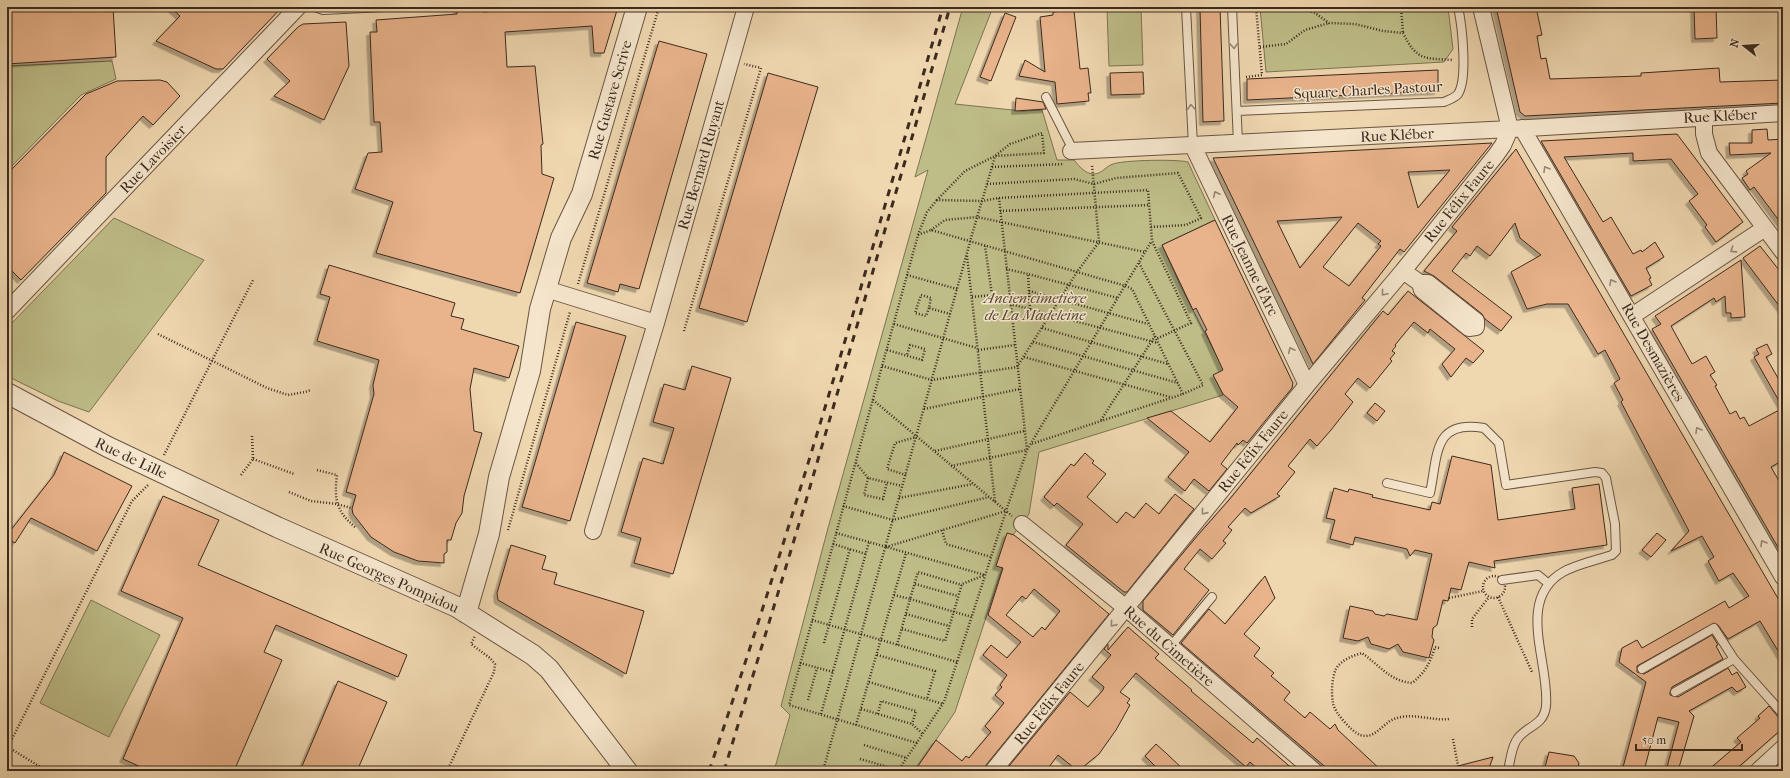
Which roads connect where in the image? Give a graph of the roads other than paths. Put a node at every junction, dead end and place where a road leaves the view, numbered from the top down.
1 (298, 7) edge
2 (315, 7) edge
3 (385, 7) edge
4 (637, 7) edge
5 (746, 7) edge
6 (1186, 7) edge
7 (1232, 7) edge
8 (1458, 7) edge
9 (1482, 7) edge
10 (1046, 97) dead end
11 (1237, 111) junction
12 (1783, 113) edge
13 (1704, 117) junction
14 (1516, 129) junction
15 (1238, 143) junction
16 (1193, 146) junction
17 (1069, 157) joint
18 (1765, 228) junction
19 (1783, 252) edge
20 (1403, 271) junction
21 (1420, 283) dead end
22 (559, 293) junction
23 (7, 311) edge
24 (1632, 316) junction
25 (656, 323) junction
26 (1307, 385) junction
27 (7, 393) edge
28 (1387, 483) dead end
29 (257, 518) joint
30 (1022, 524) road end
31 (593, 531) dead end
32 (1783, 577) edge
33 (1502, 580) dead end
34 (1549, 584) junction
35 (1212, 598) dead end
36 (1126, 608) junction
37 (462, 610) junction
38 (1170, 647) junction
39 (1734, 659) junction
40 (1642, 669) dead end
41 (1675, 692) dead end
42 (1783, 714) edge
43 (1783, 748) edge
44 (628, 771) edge
45 (993, 771) edge
46 (1314, 771) edge
47 (1508, 771) edge
48 (1758, 771) edge

1 - 23 street, Rue Lavoisier
2 - 3 lane
4 - 22 street, Rue Gustave Scrive
5 - 25 street, Rue Bernard Ruyant
16 -> 6 lane
7 -> 11 lane
8 - 11 lane, Square Charles Pastour
9 - 14 street, Rue Desmazières
10 - 17 lane
11 - 15 lane
12 - 13 street, Rue Kléber
13 - 14 street, Rue Kléber
13 - 18 street
14 - 15 street, Rue Kléber
14 - 20 street, Rue Félix Faure
24 -> 14 street, Rue Desmazières
15 - 16 street, Rue Kléber
16 - 17 street, Rue Kléber
26 -> 16 street, Rue Jeanne d'Arc
18 - 19 street
18 -> 24 street
20 - 21 street
20 -> 26 street, Rue Félix Faure
22 - 25 street
22 - 37 street, Rue Gustave Scrive
32 -> 24 street, Rue Desmazières
25 - 31 street, Rue Bernard Ruyant
26 -> 36 street, Rue Félix Faure
27 - 29 street, Rue de Lille
28 - 34 lane
29 - 37 street, Rue Georges Pompidou
30 - 36 street, Rue du Cimetière
33 - 34 lane
34 - 47 lane
35 - 38 lane
36 - 38 street, Rue du Cimetière
36 -> 45 street, Rue Félix Faure
37 - 44 street, Rue Georges Pompidou
38 - 46 street, Rue du Cimetière
39 - 40 lane
39 - 41 lane
39 - 42 lane
43 - 48 street

